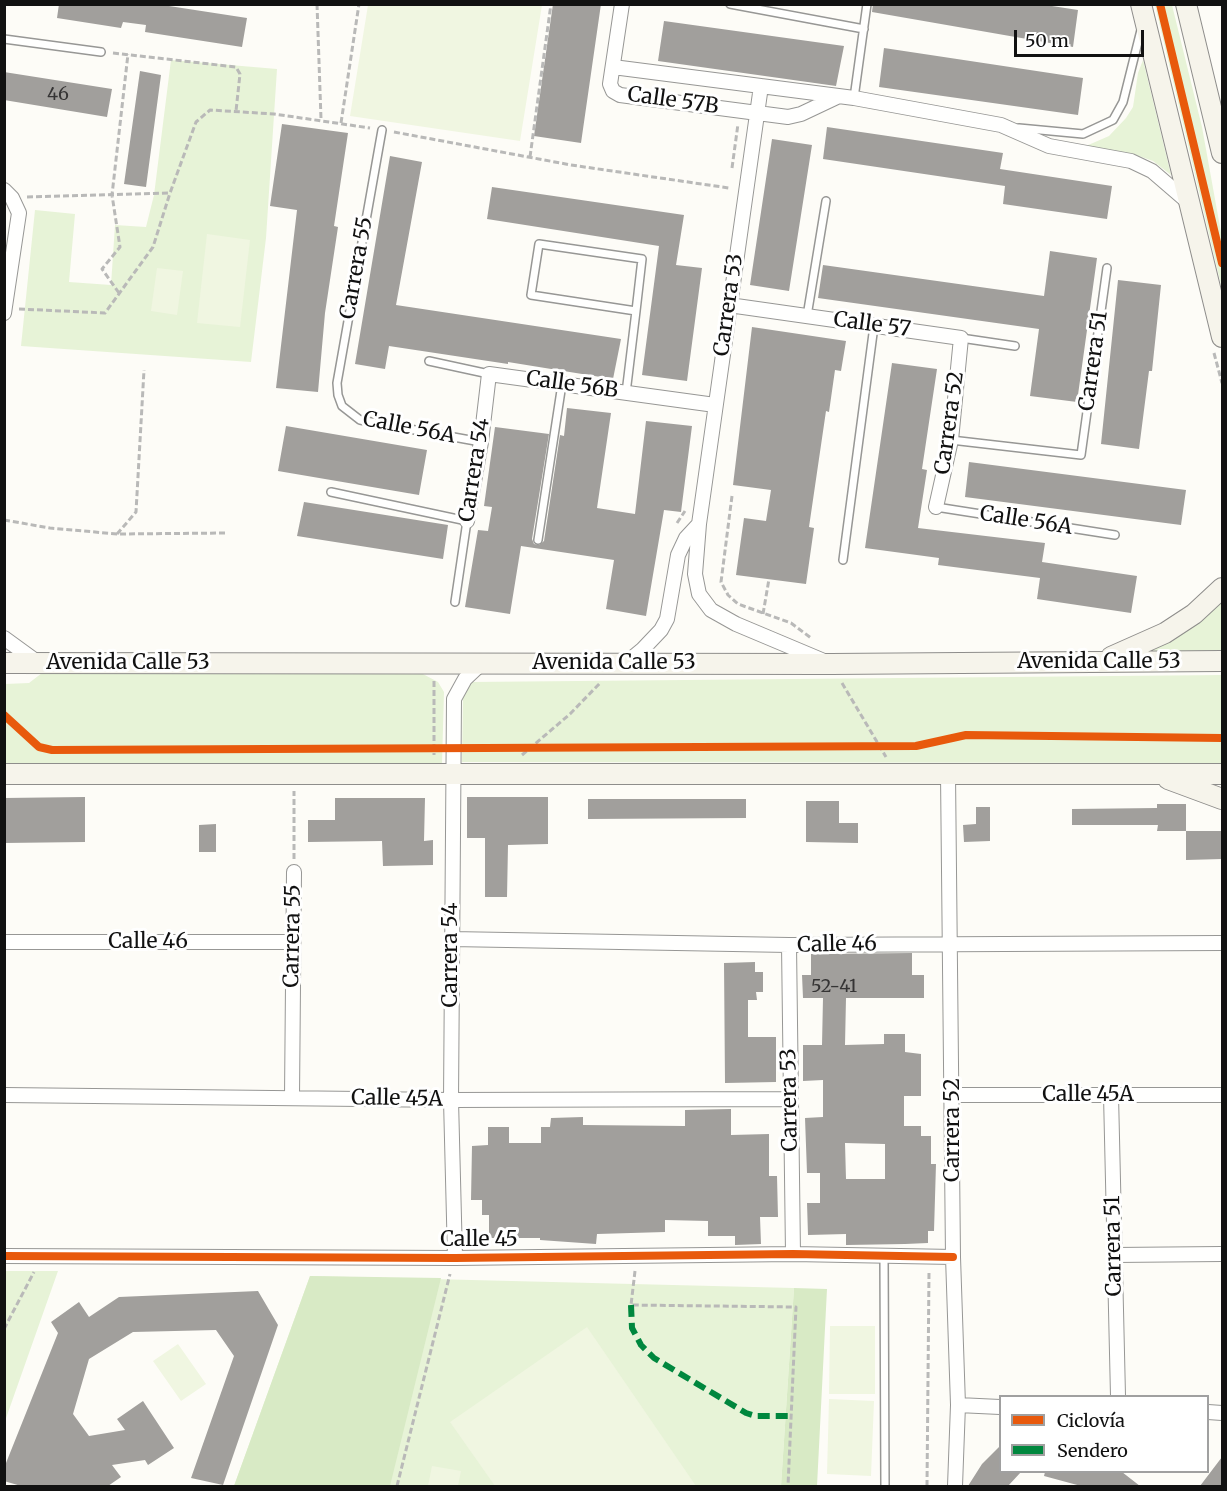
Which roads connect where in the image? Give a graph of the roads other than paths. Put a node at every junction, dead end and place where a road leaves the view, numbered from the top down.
1 (622, 4) edge
2 (730, 4) edge
3 (867, 4) edge
4 (1186, 4) edge
5 (1142, 12) edge
6 (864, 28) junction
7 (4, 39) edge
8 (101, 52) road end
9 (613, 67) junction
10 (760, 86) junction
11 (839, 96) junction
12 (854, 98) junction
13 (757, 113) junction
14 (1001, 125) junction
15 (382, 130) road end
16 (1220, 133) edge
17 (1222, 153) edge
18 (8, 194) edge
19 (826, 201) dead end
20 (1190, 204) junction
21 (1107, 268) dead end
22 (729, 305) junction
23 (5, 311) edge
24 (636, 311) junction
25 (807, 316) junction
26 (874, 326) junction
27 (1222, 337) edge
28 (961, 338) junction
29 (1015, 346) dead end
30 (429, 361) dead end
31 (489, 374) junction
32 (562, 384) junction
33 (626, 393) junction
34 (715, 405) junction
35 (342, 406) joint
36 (951, 440) junction
37 (481, 442) junction
38 (331, 492) dead end
39 (936, 507) joint
40 (467, 521) junction
41 (699, 524) junction
42 (1115, 535) dead end
43 (538, 540) dead end
44 (843, 561) dead end
45 (1222, 588) edge
46 (455, 602) dead end
47 (4, 639) edge
48 (1099, 661) junction
49 (1222, 661) edge
50 (4, 663) edge
51 (39, 663) junction
52 (483, 663) junction
53 (625, 663) junction
54 (831, 664) junction
55 (4, 774) edge
56 (453, 774) junction
57 (948, 774) junction
58 (1154, 774) junction
59 (1222, 774) edge
60 (1222, 799) edge
61 (294, 872) road end
62 (451, 939) junction
63 (4, 942) edge
64 (292, 942) junction
65 (951, 943) junction
66 (1222, 943) edge
67 (789, 945) junction
68 (4, 1095) edge
69 (953, 1095) junction
70 (1111, 1095) junction
71 (1222, 1095) edge
72 (292, 1097) junction
73 (790, 1099) junction
74 (451, 1100) junction
75 (793, 1254) junction
76 (1222, 1254) edge
77 (1114, 1255) junction
78 (4, 1256) edge
79 (884, 1256) junction
80 (953, 1257) junction
81 (455, 1258) junction
82 (1118, 1395) edge
83 (958, 1406) junction
84 (999, 1407) edge
85 (885, 1486) edge
86 (955, 1486) edge

1 - 9 street
2 - 6 lane
3 - 6 lane
4 - 16 main road
5 - 14 lane, Calle 57B
5 - 20 main road
6 - 12 lane
7 - 8 lane
9 - 10 street, Calle 57B
9 - 13 street, Calle 57B
10 - 11 street, Calle 57B
10 - 13 street, Carrera 53
11 - 12 street, Calle 57B
11 - 13 street, Calle 57B
12 - 14 street, Calle 57B
13 - 22 street, Carrera 53
14 - 20 street, Calle 57B
15 - 35 lane, Carrera 55
16 - 17 main road
18 - 23 street
19 - 25 lane
20 - 27 main road
21 - 36 lane, Carrera 51
22 - 25 street, Calle 57
22 - 34 street, Carrera 53
24 - 24 lane
24 - 33 lane
25 - 26 street, Calle 57
26 - 28 street, Calle 57
26 - 44 lane
28 - 29 lane, Calle 57
28 - 36 street, Carrera 52
30 - 31 lane, Calle 56B
31 - 32 street, Calle 56B
31 - 37 street, Carrera 54
32 - 33 street, Calle 56B
32 - 43 lane
33 - 34 street, Calle 56B
34 - 41 street, Carrera 53
35 - 37 lane, Calle 56A
36 - 39 street, Carrera 52
37 - 40 street, Carrera 54
38 - 40 lane
39 - 42 lane, Calle 56A
40 - 46 lane, Carrera 54
41 - 53 street, Carrera 53
41 - 54 street, Carrera 53
45 - 48 main road
47 - 51 street
48 - 49 main road, Avenida Calle 53
48 - 54 main road, Avenida Calle 53
50 - 51 main road, Avenida Calle 53
51 - 52 main road, Avenida Calle 53
52 - 53 main road, Avenida Calle 53
52 - 56 street, Carrera 54
53 - 54 main road, Avenida Calle 53
55 - 56 main road
56 - 57 main road
56 - 62 street, Carrera 54
57 - 58 main road
57 - 65 street, Carrera 52
58 - 59 main road
58 - 60 main road
61 - 64 street, Carrera 55
62 - 67 street, Calle 46
62 - 74 street, Carrera 54
63 - 64 street, Calle 46
64 - 72 street, Carrera 55
65 - 66 street, Calle 46
65 - 67 street, Calle 46
65 - 69 street, Carrera 52
67 - 73 street, Carrera 53
68 - 72 street, Calle 45A
69 - 70 street, Calle 45A
69 - 80 street, Carrera 52
70 - 71 street, Calle 45A
70 - 77 street, Carrera 51
72 - 74 street, Calle 45A
73 - 74 street, Calle 45A
73 - 75 street, Carrera 53
74 - 81 street, Carrera 54
75 - 79 street, Calle 45
75 - 81 street, Calle 45
76 - 77 street
77 - 82 street, Carrera 51
78 - 81 street, Calle 45
79 - 80 street, Calle 45
79 - 85 lane
80 - 83 street, Carrera 52
83 - 84 street
83 - 86 street, Carrera 52

